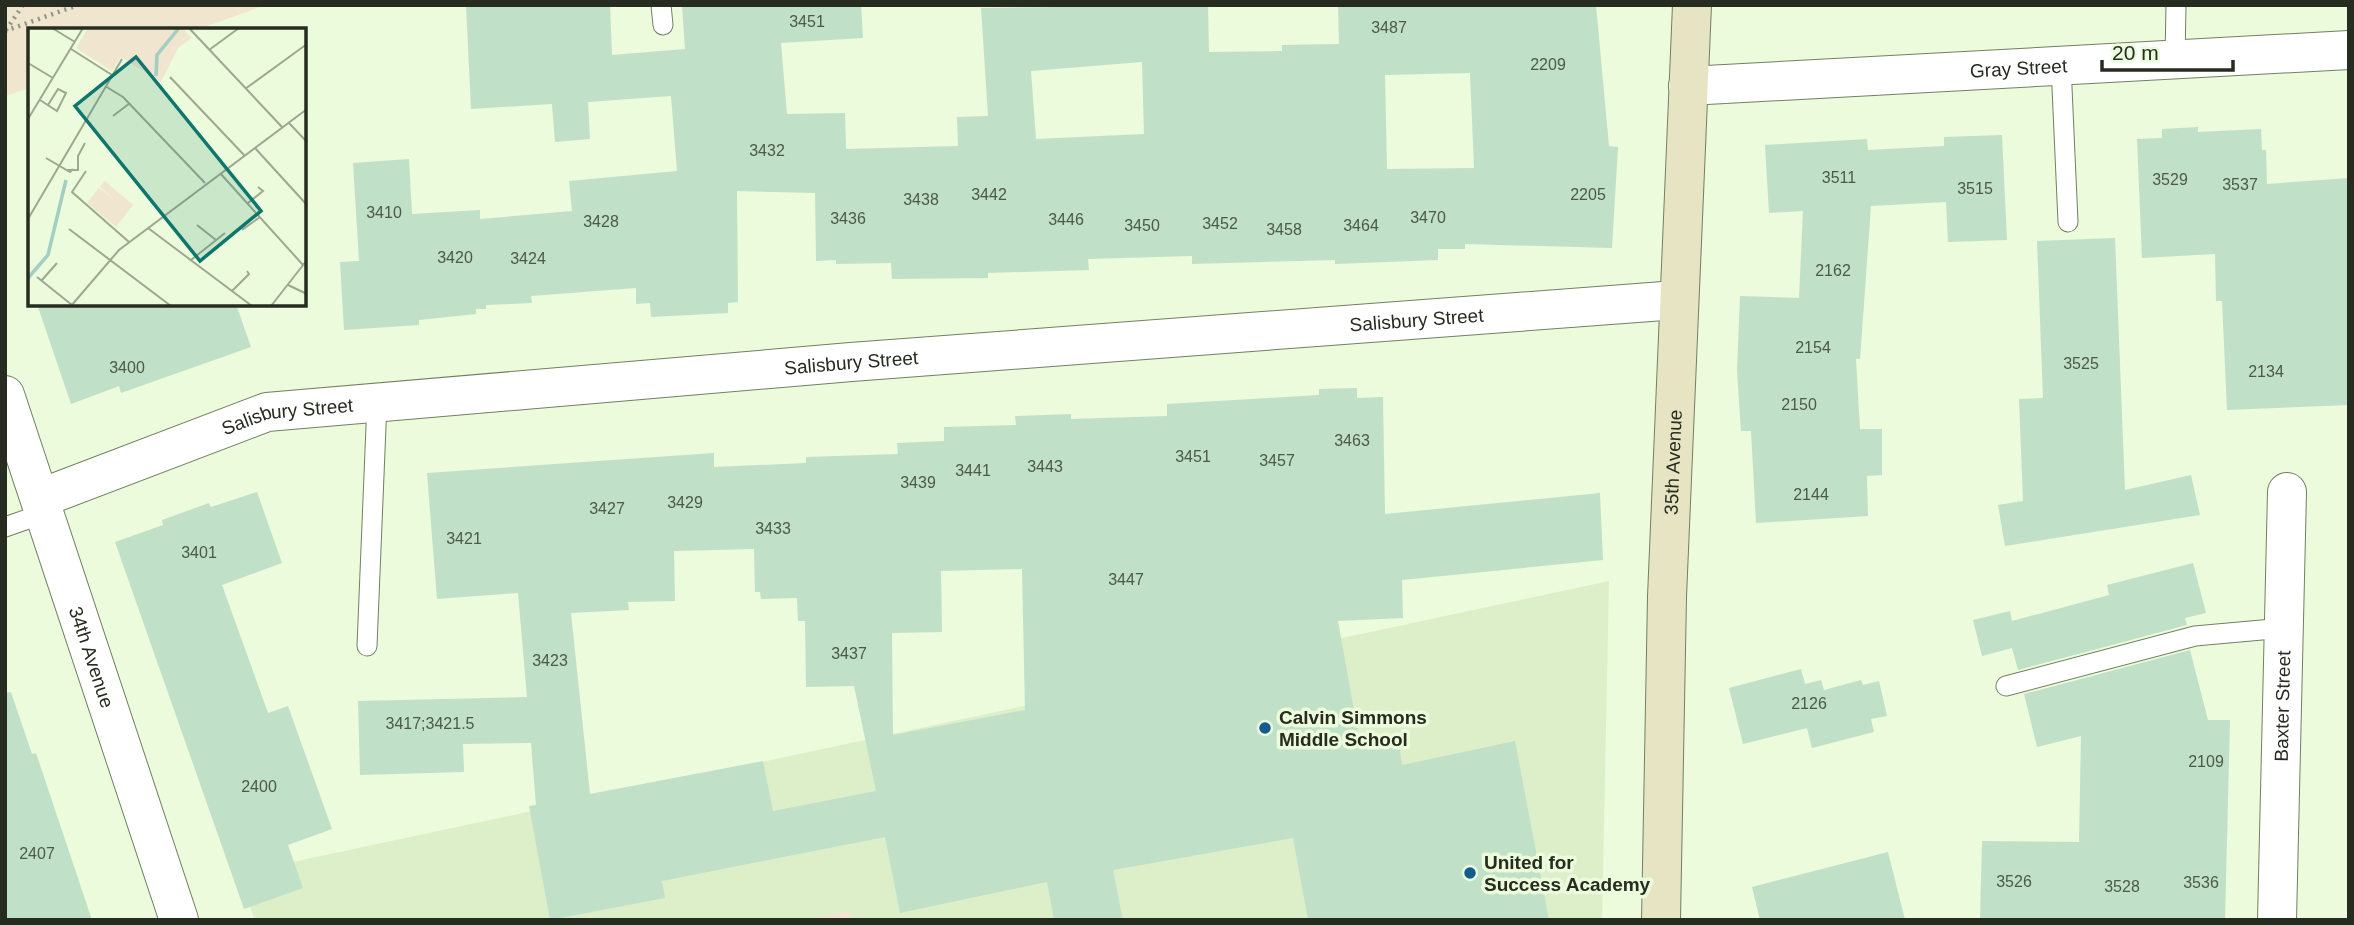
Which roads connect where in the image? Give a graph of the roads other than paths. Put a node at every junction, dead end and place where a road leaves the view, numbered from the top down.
1 (661, 5) edge
2 (1692, 5) edge
3 (2176, 5) edge
4 (663, 25) dead end
5 (2349, 51) edge
6 (2175, 59) junction
7 (2061, 65) junction
8 (1688, 86) junction
9 (2068, 222) dead end
10 (1678, 300) junction
11 (5, 395) edge
12 (377, 402) junction
13 (2287, 492) dead end
14 (43, 505) junction
15 (5, 527) edge
16 (2284, 628) junction
17 (367, 646) dead end
18 (2006, 686) dead end
19 (178, 920) edge
20 (1661, 920) edge
21 (2277, 920) edge

1 - 4 lane
2 - 8 main road, 35th Avenue
3 - 6 lane
5 - 6 street, Gray Street
6 - 7 street, Gray Street
7 - 8 street, Gray Street
7 - 9 lane
8 - 10 main road, 35th Avenue
10 - 12 street, Salisbury Street
10 - 20 main road, 35th Avenue
11 - 14 street, 34th Avenue
12 - 14 street, Salisbury Street
12 - 17 lane
13 - 16 street, Baxter Street
14 - 15 lane
14 - 19 street, 34th Avenue
16 - 18 lane
16 - 21 street, Baxter Street

